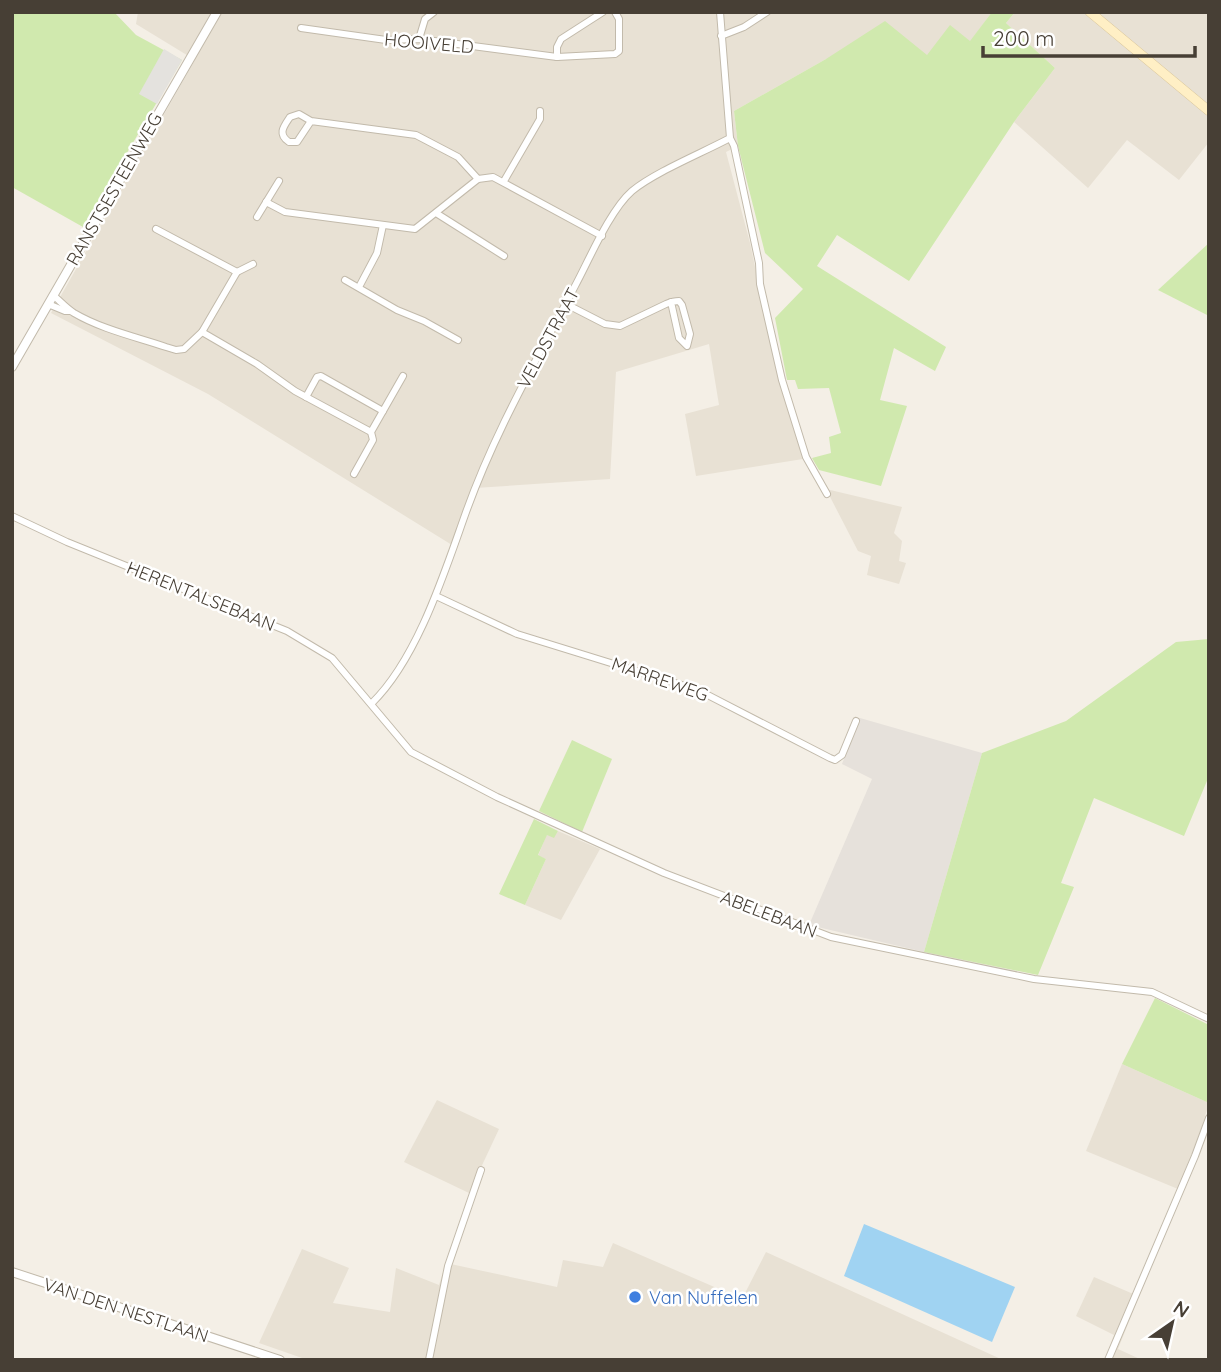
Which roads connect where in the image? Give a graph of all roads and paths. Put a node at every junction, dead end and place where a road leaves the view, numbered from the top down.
1 (217, 12) edge
2 (434, 12) edge
3 (603, 12) edge
4 (615, 12) edge
5 (720, 12) edge
6 (767, 12) edge
7 (1090, 12) edge
8 (301, 28) dead end
9 (721, 36) junction
10 (419, 39) junction
11 (557, 57) junction
12 (540, 111) dead end
13 (1209, 111) edge
14 (311, 121) junction
15 (730, 138) junction
16 (478, 179) junction
17 (279, 181) dead end
18 (504, 181) junction
19 (266, 202) junction
20 (436, 213) junction
21 (257, 217) dead end
22 (383, 225) junction
23 (156, 229) dead end
24 (602, 236) junction
25 (504, 256) dead end
26 (253, 264) dead end
27 (237, 272) junction
28 (345, 280) dead end
29 (359, 287) junction
30 (53, 295) junction
31 (671, 302) junction
32 (48, 304) junction
33 (566, 304) junction
34 (69, 311) junction
35 (202, 332) junction
36 (458, 341) dead end
37 (12, 367) edge
38 (403, 376) dead end
39 (306, 397) junction
40 (383, 411) junction
41 (370, 432) junction
42 (354, 474) dead end
43 (827, 494) dead end
44 (12, 516) edge
45 (436, 596) junction
46 (372, 703) junction
47 (856, 720) dead end
48 (1209, 1019) edge
49 (1209, 1118) edge
50 (481, 1170) dead end
51 (12, 1272) edge
52 (280, 1360) edge
53 (429, 1360) edge
54 (1108, 1360) edge

1 - 30 street, RANSTSESTEENWEG
2 - 10 street
3 - 11 street
4 - 11 street, HOOIVELD
5 - 9 street
6 - 9 street
7 - 13 main road
8 - 10 street, HOOIVELD
9 - 15 street
10 - 11 street, HOOIVELD
12 - 18 street
14 - 14 street
14 - 16 street
15 - 24 street, VELDSTRAAT
15 - 43 street
16 - 18 street
16 - 20 street
17 - 19 street
18 - 24 street
19 - 21 street
19 - 22 street
20 - 22 street
20 - 25 street
22 - 29 street
23 - 27 street
24 - 33 street, VELDSTRAAT
26 - 27 street
27 - 35 street
28 - 29 street
29 - 36 street
30 - 32 street, RANSTSESTEENWEG
30 - 34 street
31 - 31 street
31 - 33 street
32 - 34 street
32 - 37 street, RANSTSESTEENWEG
33 - 45 street, VELDSTRAAT
34 - 35 street
35 - 39 street
38 - 40 street
39 - 40 street
39 - 41 street
40 - 41 street
41 - 42 street
44 - 46 street, HERENTALSEBAAN
45 - 46 street, VELDSTRAAT
45 - 47 street, MARREWEG
46 - 48 street, ABELEBAAN
49 - 54 street
50 - 53 street
51 - 52 street, VAN DEN NESTLAAN

